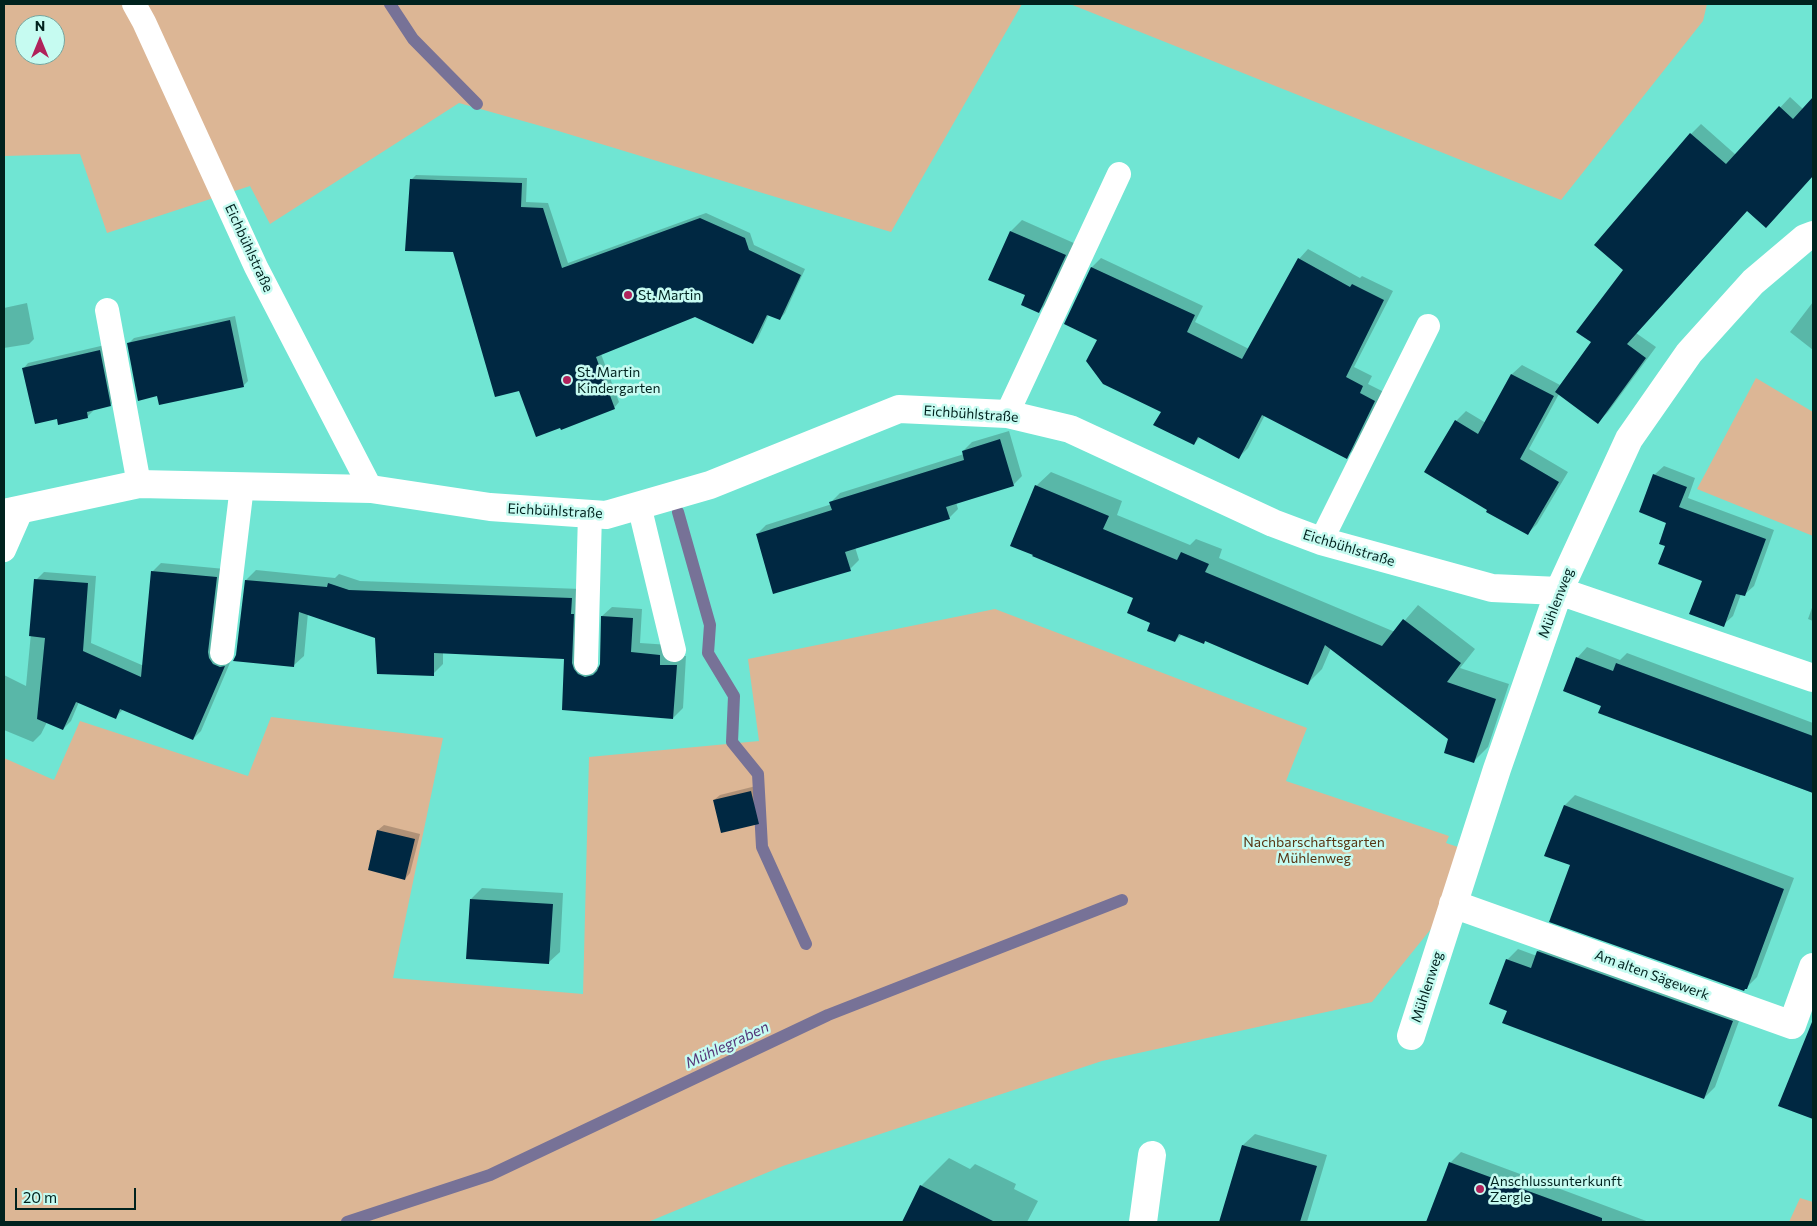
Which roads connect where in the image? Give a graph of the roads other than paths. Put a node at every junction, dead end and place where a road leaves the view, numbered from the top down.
1 (134, 4) edge
2 (1119, 174) dead end
3 (1811, 239) edge
4 (106, 310) dead end
5 (1428, 326) dead end
6 (1007, 414) junction
7 (139, 484) junction
8 (242, 486) junction
9 (371, 489) junction
10 (639, 505) junction
11 (13, 511) edge
12 (590, 514) junction
13 (1321, 542) junction
14 (4, 550) edge
15 (1559, 591) junction
16 (674, 650) dead end
17 (222, 653) dead end
18 (586, 663) dead end
19 (1813, 678) edge
20 (1453, 904) junction
21 (1813, 967) edge
22 (1411, 1036) dead end
23 (1152, 1155) dead end
24 (1143, 1222) edge

1 - 9 lane, Eichbühlstraße
2 - 6 lane
3 - 15 street, Mühlenweg
4 - 7 lane
5 - 13 lane
6 - 10 street, Eichbühlstraße
6 - 13 street, Eichbühlstraße
7 - 8 street, Eichbühlstraße
7 - 11 street, Eichbühlstraße
8 - 9 street, Eichbühlstraße
8 - 17 lane
9 - 12 street, Eichbühlstraße
10 - 12 street, Eichbühlstraße
10 - 16 lane
11 - 14 lane
12 - 18 lane
13 - 15 street, Eichbühlstraße
15 - 19 street
15 - 20 street, Mühlenweg
20 - 21 street, Am alten Sägewerk
20 - 22 street, Mühlenweg
23 - 24 street

